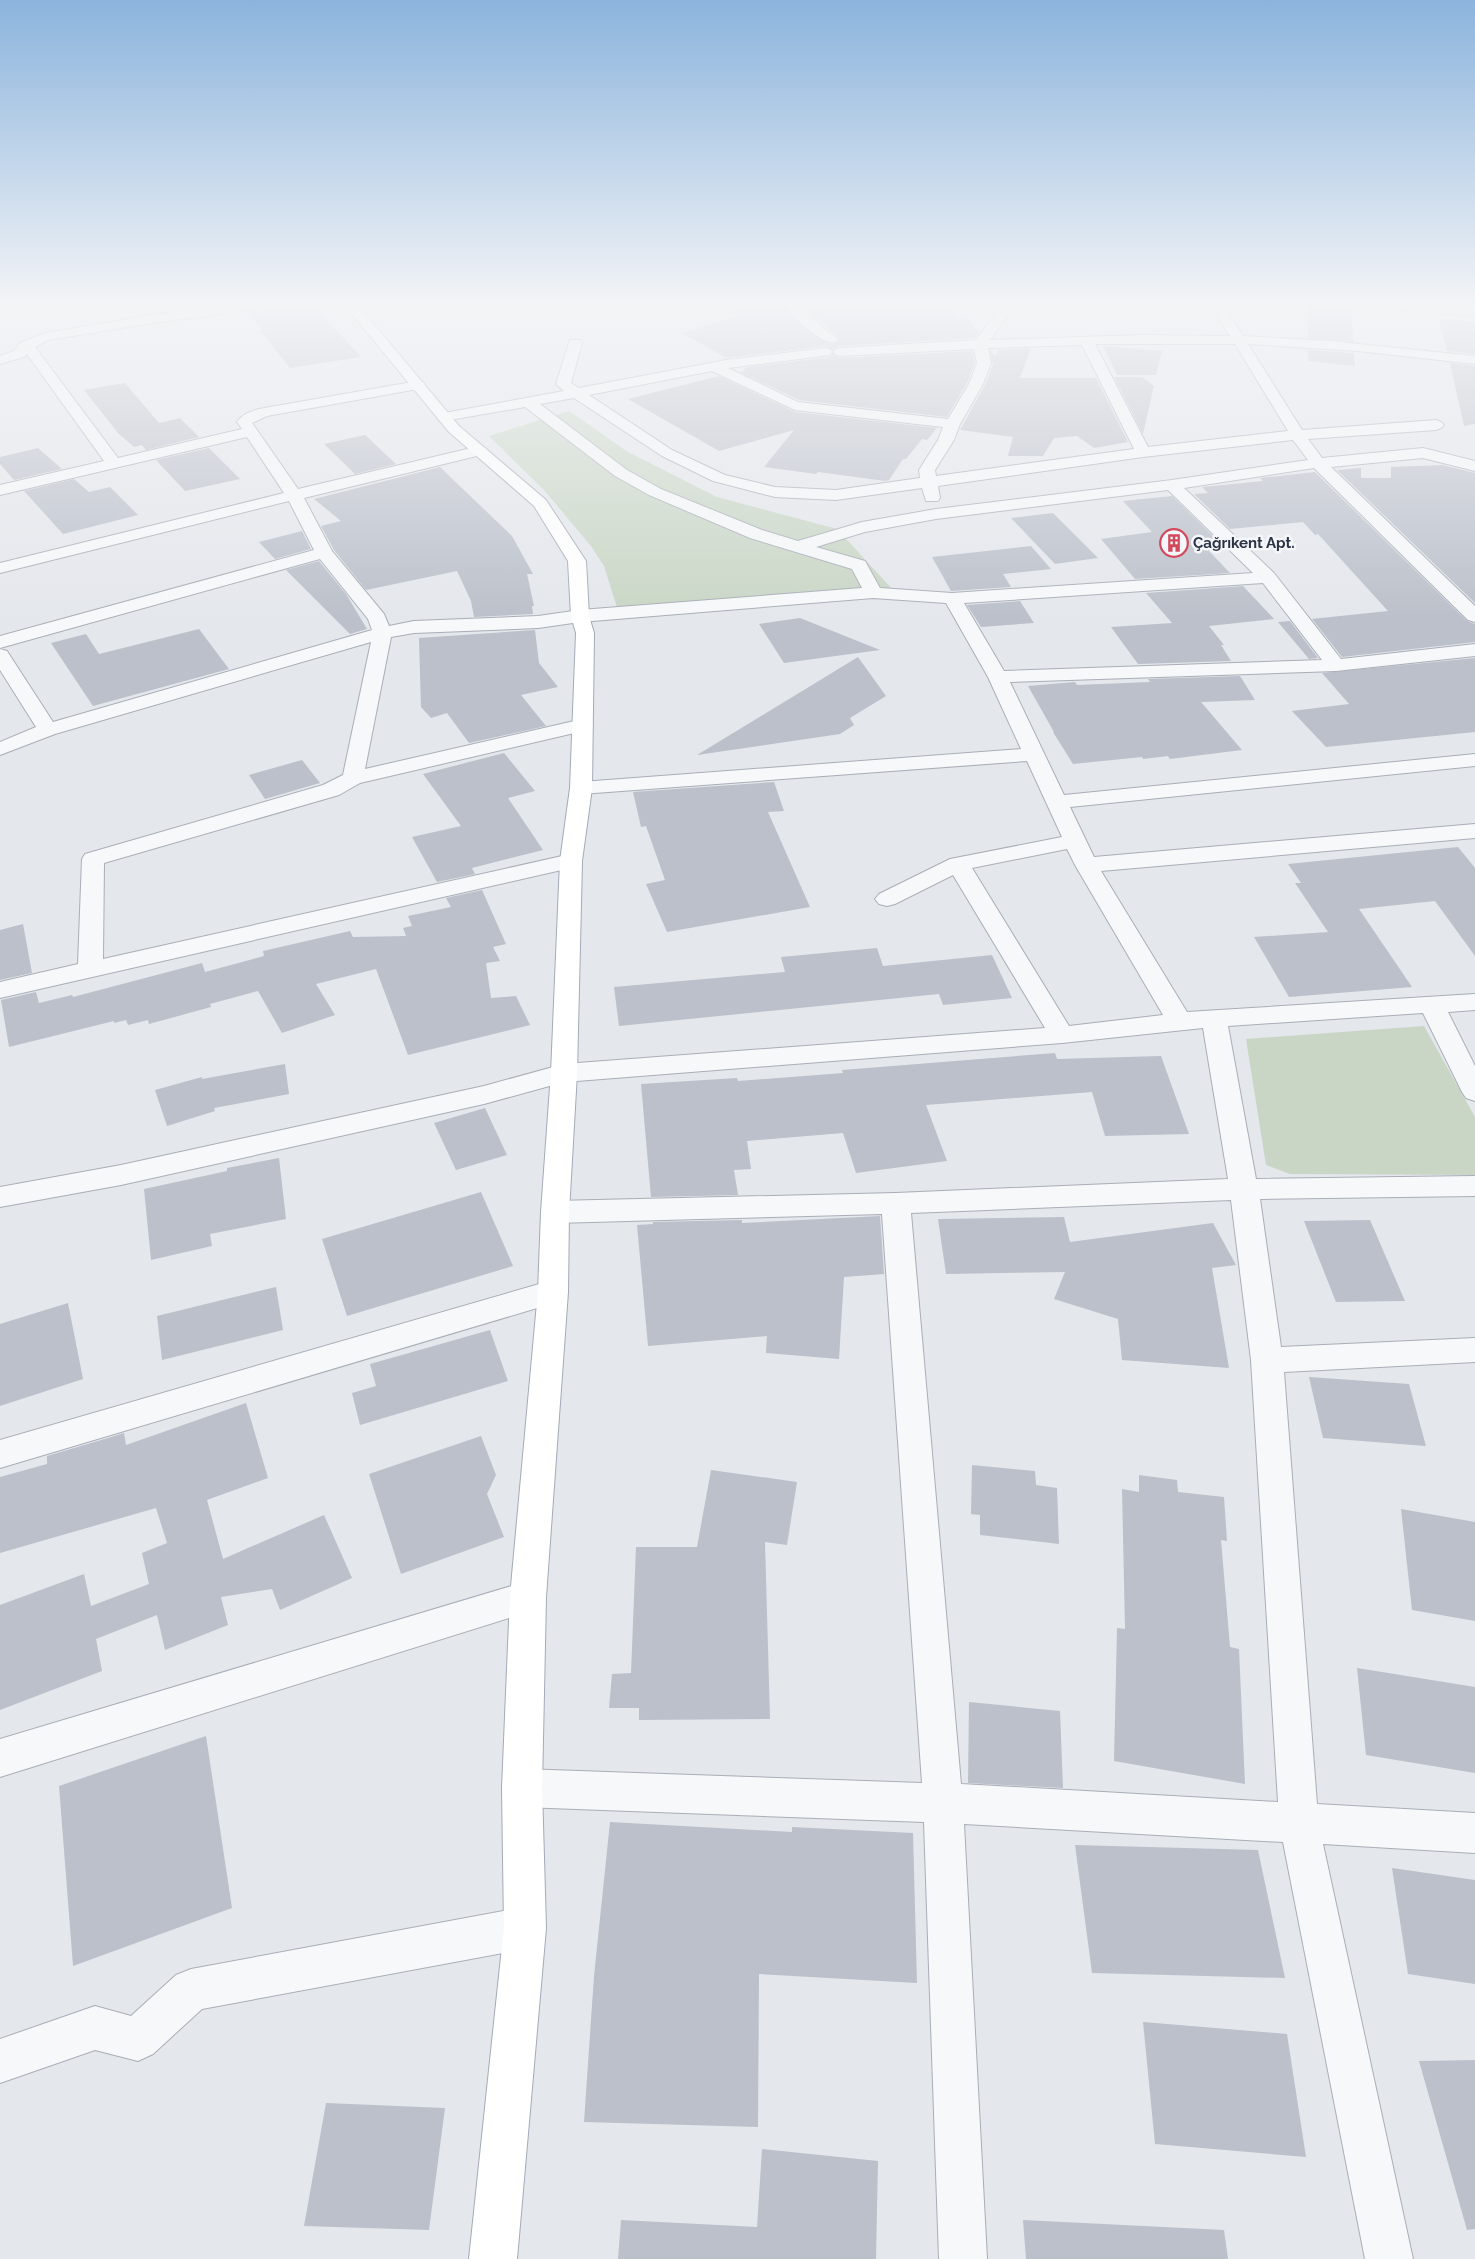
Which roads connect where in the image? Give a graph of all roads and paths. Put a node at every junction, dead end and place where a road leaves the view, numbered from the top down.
1 (74, 408) edge
2 (285, 408) edge
3 (437, 408) edge
4 (500, 408) edge
5 (535, 408) edge
6 (600, 408) edge
7 (816, 408) edge
8 (961, 408) edge
9 (1121, 408) edge
10 (1281, 408) edge
11 (444, 417) junction
12 (952, 424) junction
13 (1436, 425) dead end
14 (250, 432) junction
15 (1296, 434) junction
16 (480, 451) junction
17 (1143, 452) junction
18 (1318, 463) junction
19 (114, 464) junction
20 (1475, 466) edge
21 (929, 483) junction
22 (1172, 485) junction
23 (0, 490) edge
24 (294, 494) junction
25 (936, 514) junction
26 (797, 547) junction
27 (324, 553) junction
28 (0, 568) edge
29 (1268, 577) junction
30 (873, 594) junction
31 (952, 598) junction
32 (580, 616) junction
33 (1475, 616) edge
34 (382, 633) junction
35 (0, 642) edge
36 (1475, 650) edge
37 (0, 655) edge
38 (1336, 665) junction
39 (998, 677) junction
40 (583, 725) junction
41 (48, 730) junction
42 (0, 749) edge
43 (1034, 754) junction
44 (1475, 760) edge
45 (353, 778) junction
46 (581, 788) junction
47 (1057, 802) junction
48 (1475, 831) edge
49 (1075, 841) junction
50 (571, 861) junction
51 (958, 864) junction
52 (1086, 865) junction
53 (887, 899) dead end
54 (90, 971) junction
55 (0, 990) edge
56 (1475, 1002) edge
57 (1431, 1004) junction
58 (1197, 1020) junction
59 (1062, 1035) junction
60 (564, 1073) junction
61 (1475, 1092) edge
62 (1475, 1186) edge
63 (1244, 1190) junction
64 (0, 1196) edge
65 (896, 1203) junction
66 (555, 1212) junction
67 (553, 1292) junction
68 (1475, 1350) edge
69 (1267, 1360) junction
70 (0, 1454) edge
71 (528, 1597) junction
72 (0, 1758) edge
73 (522, 1788) junction
74 (943, 1803) junction
75 (1299, 1823) junction
76 (1475, 1833) edge
77 (524, 1928) junction
78 (0, 2061) edge
79 (493, 2259) edge
80 (963, 2259) edge
81 (1389, 2259) edge

1 - 19 street
2 - 14 street
3 - 11 main road
4 - 11 street
5 - 26 street
6 - 21 street
7 - 12 street
8 - 12 street
9 - 17 street
10 - 15 street
11 - 16 main road
12 - 21 street
13 - 15 street
14 - 19 street
14 - 24 street
15 - 17 street
15 - 18 street
16 - 24 street
16 - 32 main road
17 - 21 street
18 - 20 street
18 - 22 street
18 - 33 street
19 - 23 street
21 - 25 street
22 - 25 street
22 - 29 street
24 - 27 street
24 - 28 street
25 - 26 street
26 - 30 street
27 - 34 street
27 - 35 street
29 - 31 street
29 - 38 street
30 - 31 street
30 - 32 street
31 - 39 street
32 - 34 street
32 - 40 main road
34 - 41 street
34 - 45 street
36 - 38 street
37 - 41 street
38 - 39 street
39 - 43 street
40 - 45 street
40 - 46 main road
41 - 42 street
43 - 46 street
43 - 47 street
44 - 47 street
45 - 54 street
46 - 50 main road
47 - 49 street
48 - 52 street
49 - 51 street
49 - 52 street
50 - 54 street
50 - 60 main road
51 - 53 street
51 - 59 street
52 - 58 street
54 - 55 street
56 - 57 street
57 - 58 street
57 - 61 street
58 - 59 street
58 - 63 street
59 - 60 street
60 - 64 street
60 - 66 main road
62 - 63 street
63 - 65 street
63 - 69 street
65 - 66 street
65 - 74 street
66 - 67 main road
67 - 70 street
67 - 71 main road
68 - 69 street
69 - 75 street
71 - 72 street
71 - 73 main road
73 - 74 street
73 - 77 main road
74 - 75 street
74 - 80 street
75 - 76 street
75 - 81 street
77 - 78 street
77 - 79 main road

